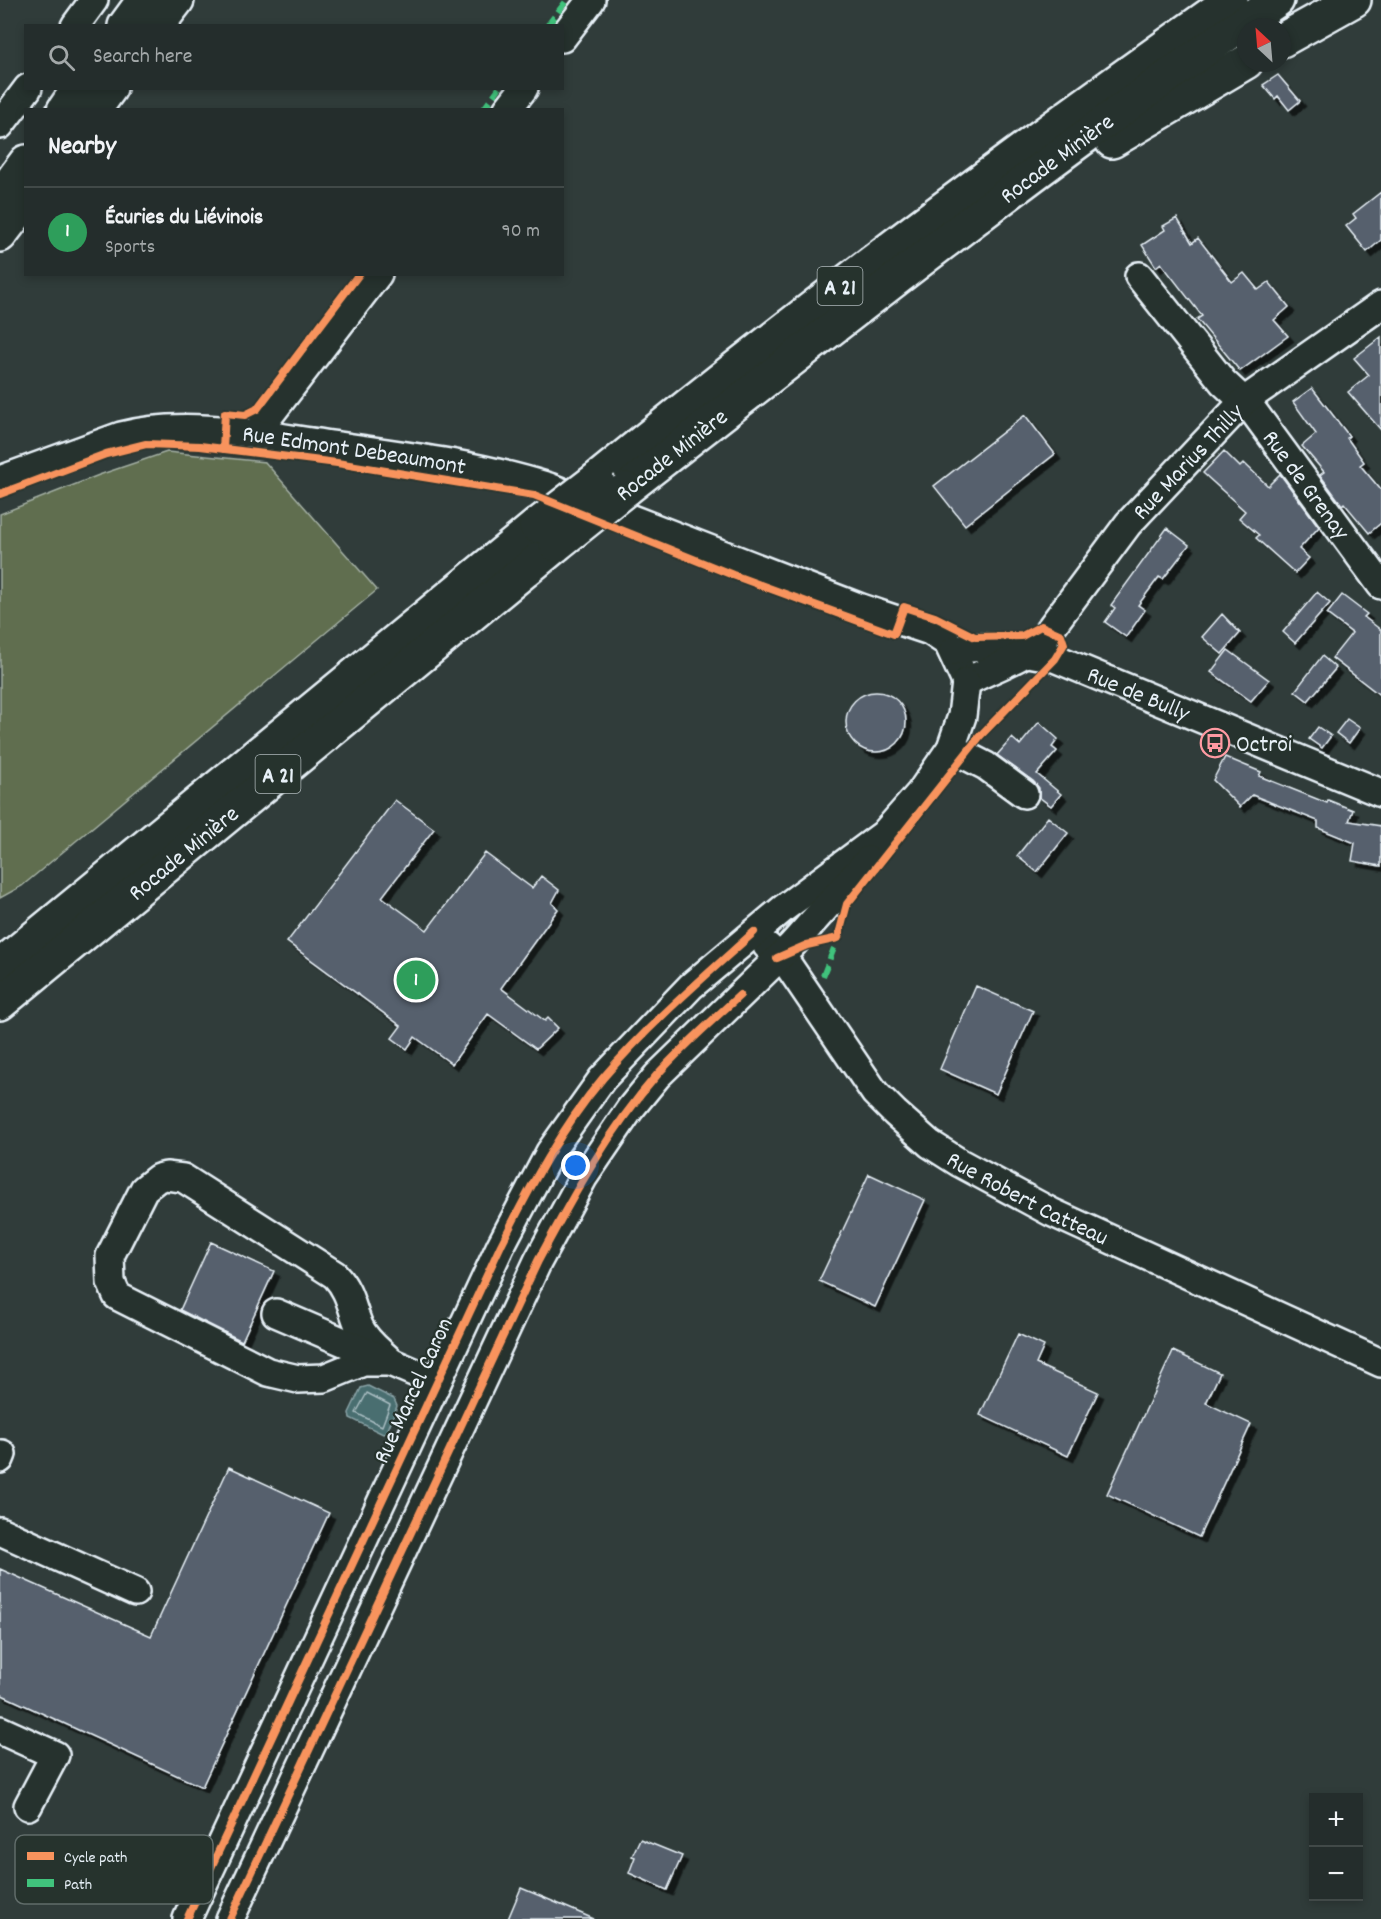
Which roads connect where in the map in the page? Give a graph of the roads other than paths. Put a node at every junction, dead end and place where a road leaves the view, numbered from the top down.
1 (94, 0) edge
2 (144, 0) edge
3 (177, 0) edge
4 (591, 0) edge
5 (1201, 0) edge
6 (1231, 0) edge
7 (1278, 0) edge
8 (1354, 0) edge
9 (76, 24) edge
10 (126, 24) edge
11 (159, 24) edge
12 (564, 35) edge
13 (1291, 35) edge
14 (1237, 67) edge
15 (26, 90) edge
16 (78, 90) edge
17 (109, 90) edge
18 (522, 90) edge
19 (65, 108) edge
20 (95, 108) edge
21 (509, 108) edge
22 (0, 125) edge
23 (1050, 127) junction
24 (24, 165) edge
25 (1011, 192) junction
26 (0, 196) edge
27 (24, 204) edge
28 (0, 235) edge
29 (376, 276) edge
30 (1139, 276) dead end
31 (1381, 305) edge
32 (1244, 401) junction
33 (255, 434) junction
34 (0, 480) edge
35 (612, 484) junction
36 (546, 535) junction
37 (1381, 585) edge
38 (953, 651) junction
39 (1028, 654) junction
40 (966, 682) junction
41 (951, 748) junction
42 (1381, 793) edge
43 (1024, 794) dead end
44 (884, 834) junction
45 (754, 932) junction
46 (777, 958) junction
47 (0, 966) edge
48 (0, 1003) edge
49 (550, 1152) junction
50 (583, 1178) junction
51 (276, 1313) dead end
52 (391, 1362) junction
53 (1381, 1363) edge
54 (437, 1382) junction
55 (0, 1531) edge
56 (135, 1592) dead end
57 (0, 1730) edge
58 (28, 1806) dead end
59 (213, 1863) edge
60 (194, 1904) edge
61 (187, 1919) edge
62 (230, 1919) edge

1 - 9 street
2 - 10 main road
3 - 11 main road
4 - 12 street
5 - 23 main road
6 - 23 main road, Rocade Minière / A 21
7 - 25 main road, Rocade Minière / A 21
8 - 13 main road
14 - 25 main road
15 - 22 street
16 - 19 main road
17 - 20 main road
18 - 21 street
23 - 35 main road, Rocade Minière / A 21
24 - 26 main road
25 - 35 main road, Rocade Minière / A 21
27 - 28 main road
29 - 33 street
30 - 32 street, Rue de Grenay
31 - 32 street, Rue Marius Thilly
32 - 37 street, Rue de Grenay
32 - 39 street, Rue Marius Thilly
33 - 34 street, Rue Edmont Debeaumont
33 - 38 street, Rue Edmont Debeaumont
35 - 36 main road, Rocade Minière / A 21, bridge
36 - 47 main road, Rocade Minière / A 21
36 - 48 main road, Rocade Minière / A 21
38 - 39 street, Rue de Bully
38 - 40 street
39 - 40 street
39 - 42 street, Rue de Bully
40 - 41 street, Rue Marcel Caron
41 - 43 street
41 - 44 street, Rue Marcel Caron
44 - 45 street, Rue Marcel Caron
44 - 46 street, Rue Marcel Caron
45 - 46 street, Rue Robert Catteau
45 - 49 street, Rue Marcel Caron
46 - 50 street, Rue Marcel Caron
46 - 53 street, Rue Robert Catteau
49 - 50 street
49 - 54 street, Rue Marcel Caron
50 - 62 street, Rue Marcel Caron
51 - 52 street
52 - 52 street
52 - 54 street
54 - 59 street, Rue Marcel Caron
55 - 56 street
57 - 58 street
60 - 61 street, Rue Marcel Caron

